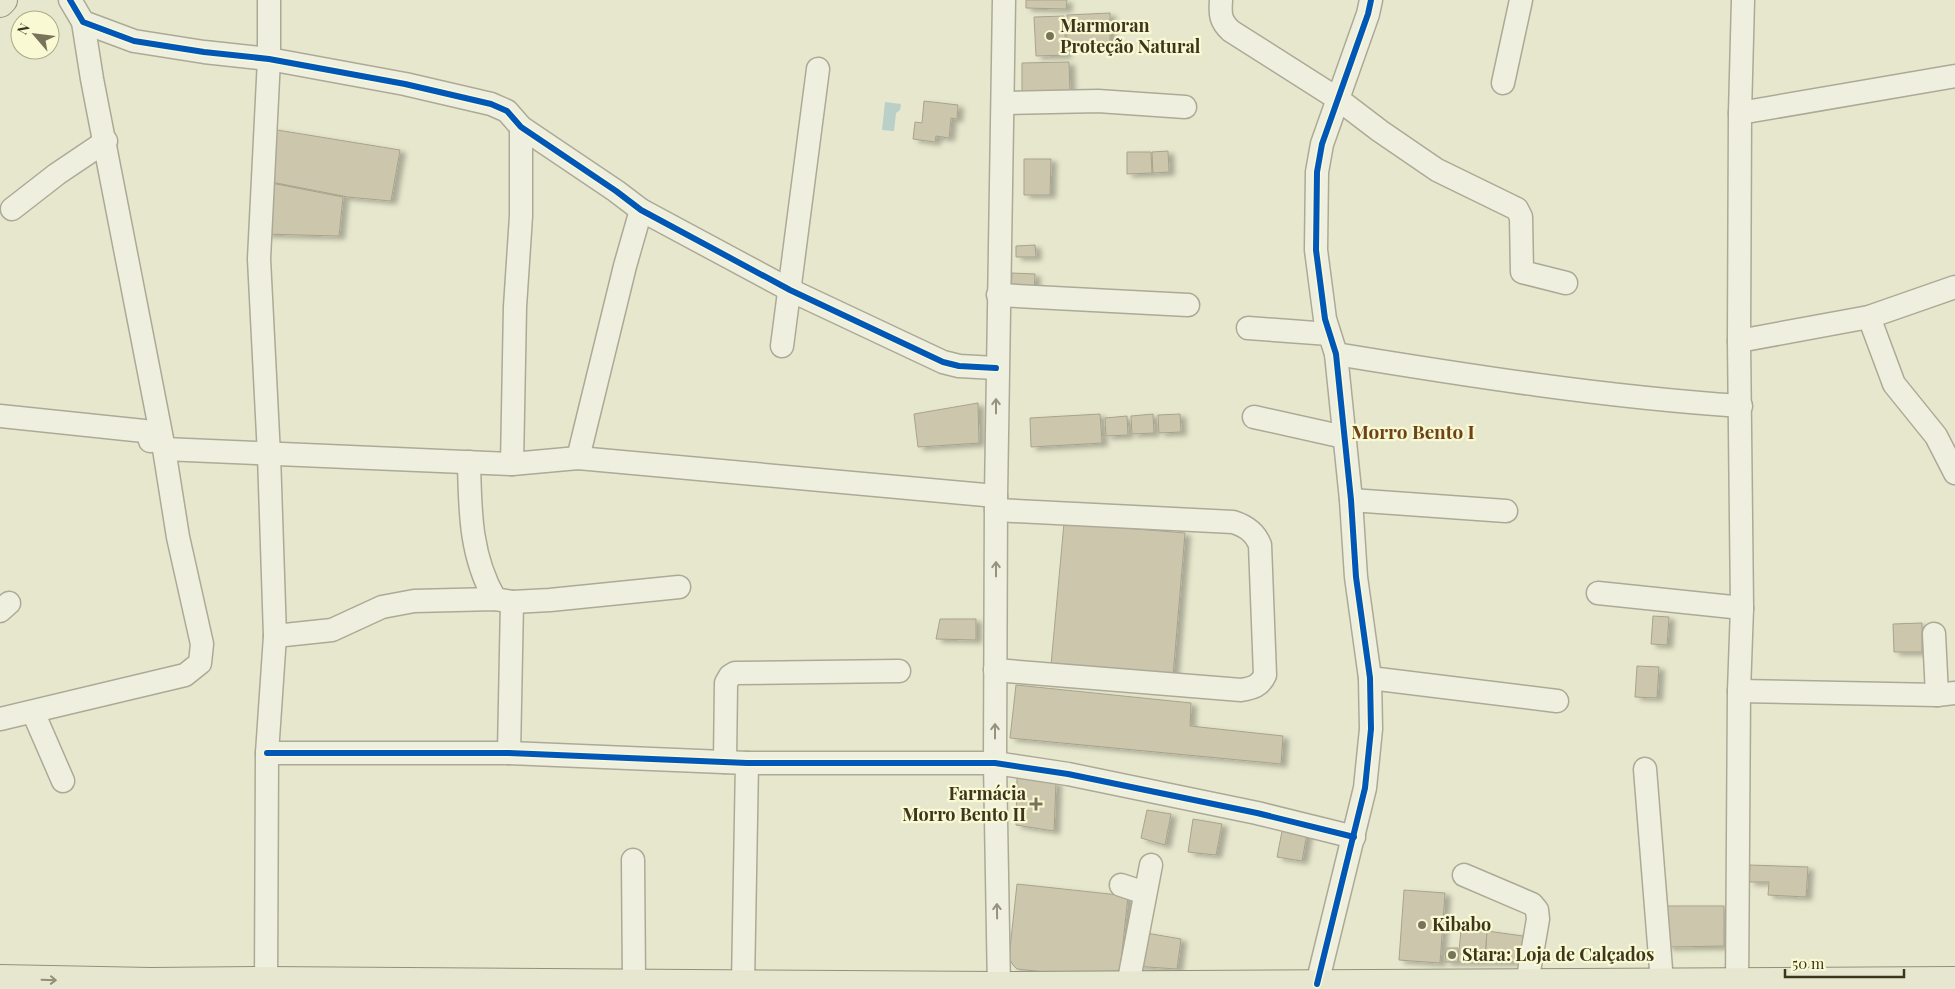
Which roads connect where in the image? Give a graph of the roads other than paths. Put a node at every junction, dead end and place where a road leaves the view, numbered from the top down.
1 (3, 0) edge
2 (70, 0) edge
3 (269, 0) edge
4 (1004, 0) edge
5 (1221, 0) edge
6 (1371, 0) edge
7 (1522, 0) edge
8 (1743, 0) edge
9 (0, 3) edge
10 (83, 22) junction
11 (270, 60) junction
12 (818, 69) dead end
13 (1955, 76) edge
14 (1503, 83) dead end
15 (1338, 99) junction
16 (1003, 103) junction
17 (1184, 107) dead end
18 (1740, 113) junction
19 (521, 127) junction
20 (106, 141) junction
21 (12, 209) dead end
22 (641, 210) junction
23 (1566, 283) dead end
24 (1955, 287) edge
25 (790, 290) junction
26 (998, 295) junction
27 (1188, 305) dead end
28 (1869, 317) junction
29 (1248, 328) dead end
30 (1739, 341) junction
31 (1332, 344) junction
32 (782, 346) dead end
33 (996, 368) junction
34 (1741, 406) junction
35 (0, 416) edge
36 (1254, 417) dead end
37 (1344, 437) junction
38 (162, 445) junction
39 (269, 454) junction
40 (578, 458) junction
41 (469, 462) junction
42 (512, 464) junction
43 (1955, 474) edge
44 (1351, 500) junction
45 (996, 503) junction
46 (1506, 512) dead end
47 (679, 587) dead end
48 (1598, 594) dead end
49 (504, 600) junction
50 (1742, 608) junction
51 (1934, 634) dead end
52 (274, 636) junction
53 (995, 670) junction
54 (899, 672) dead end
55 (1370, 678) junction
56 (1739, 691) junction
57 (1946, 694) edge
58 (1557, 701) dead end
59 (33, 712) junction
60 (0, 719) edge
61 (267, 753) junction
62 (509, 753) junction
63 (736, 762) junction
64 (995, 763) junction
65 (1645, 769) dead end
66 (63, 781) dead end
67 (1354, 837) junction
68 (633, 860) dead end
69 (1151, 865) dead end
70 (1464, 875) dead end
71 (1121, 885) dead end
72 (1145, 893) junction
73 (0, 979) edge
74 (1955, 981) edge
75 (1662, 982) junction
76 (1527, 983) junction
77 (634, 984) junction
78 (743, 984) junction
79 (266, 985) edge
80 (149, 986) edge
81 (571, 986) edge
82 (1332, 986) edge
83 (1562, 986) edge
84 (1737, 986) edge
85 (692, 987) edge
86 (908, 987) edge
87 (1132, 987) edge
88 (999, 988) edge

1 - 9 main road
2 - 10 street
3 - 11 street
4 - 16 street
5 - 15 street
6 - 15 street
7 - 14 street
8 - 18 street
10 - 11 street
10 - 20 street
11 - 19 street
11 - 39 street
12 - 25 street
13 - 18 street
15 - 23 street
15 - 31 street
16 - 17 street
16 - 26 street
18 - 30 street
19 - 22 street
19 - 42 street
20 - 21 street
20 - 38 street
22 - 25 street
22 - 40 street
24 - 28 street
25 - 32 street
25 - 33 street
26 - 27 street
26 - 33 street
28 - 30 street
28 - 43 street
29 - 31 street
30 - 34 street
31 - 34 street
31 - 37 street
45 -> 33 street
34 - 50 street
35 - 38 street
36 - 37 street
37 - 44 street
38 - 39 street
38 - 59 street
39 - 41 street
39 - 52 street
40 - 42 street
40 - 45 street
41 - 42 street
41 - 49 street
44 - 46 street
44 - 55 street
53 -> 45 street
45 - 53 street
47 - 49 street
48 - 50 street
49 - 52 street
49 - 62 street
50 - 56 street
51 - 57 street
52 - 61 street
64 -> 53 street
54 - 63 street
55 - 58 street
55 - 67 street
56 - 57 street
56 - 84 street
59 - 60 street
59 - 66 street
61 - 62 street
61 - 79 street
62 - 63 street
63 - 64 street
63 - 78 street
64 - 67 street
88 -> 64 street
65 - 75 street
67 - 82 street
68 - 77 street
69 - 72 street
70 - 76 street
71 - 72 street
72 - 87 street
73 -> 80 main road
74 - 84 main road
75 - 83 main road
75 - 84 main road
76 - 82 main road
76 - 83 main road
77 - 81 main road
77 - 85 main road
78 - 85 main road
78 - 86 main road
79 - 80 main road
79 - 81 main road
82 - 87 main road
86 - 88 main road
87 - 88 main road

